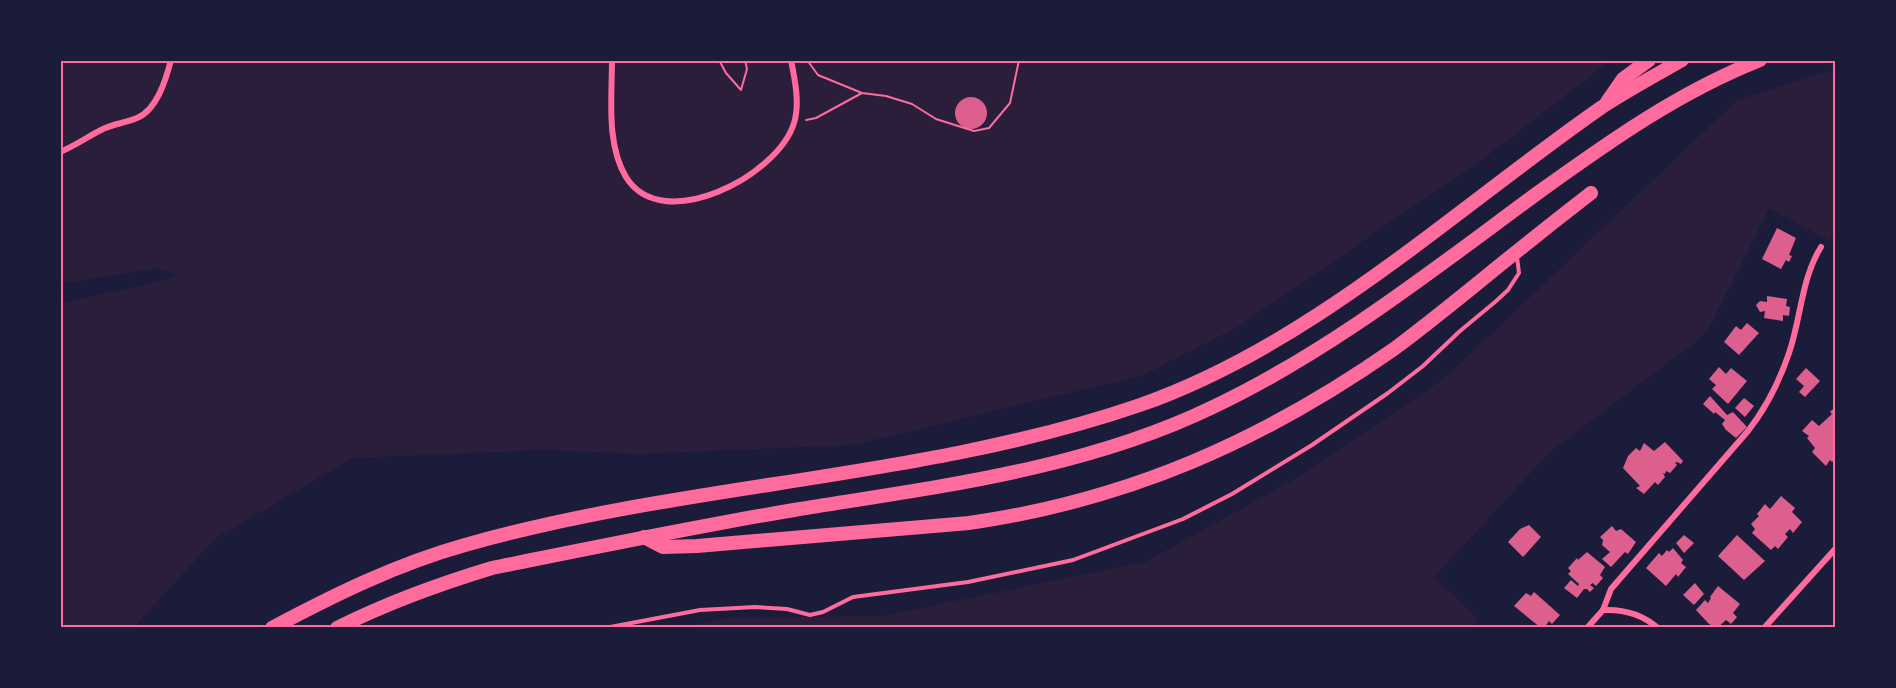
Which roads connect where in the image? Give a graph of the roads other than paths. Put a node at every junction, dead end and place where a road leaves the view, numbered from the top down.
1 (171, 60) edge
2 (612, 60) edge
3 (791, 60) edge
4 (1649, 60) edge
5 (1683, 60) edge
6 (1761, 60) edge
7 (1604, 106) junction
8 (60, 152) edge
9 (1591, 193) dead end
10 (1821, 247) dead end
11 (1516, 253) junction
12 (644, 537) junction
13 (1836, 548) edge
14 (1604, 610) junction
15 (272, 628) edge
16 (337, 628) edge
17 (605, 628) edge
18 (1587, 628) edge
19 (1658, 628) edge
20 (1764, 628) edge

1 - 8 street
2 - 3 street
4 - 7 highway
5 - 7 highway
6 - 12 highway
7 - 15 highway
9 - 11 highway
10 - 14 street
11 - 12 highway
11 - 17 lane
12 - 16 highway
13 - 20 street
14 - 18 street
14 - 19 street

